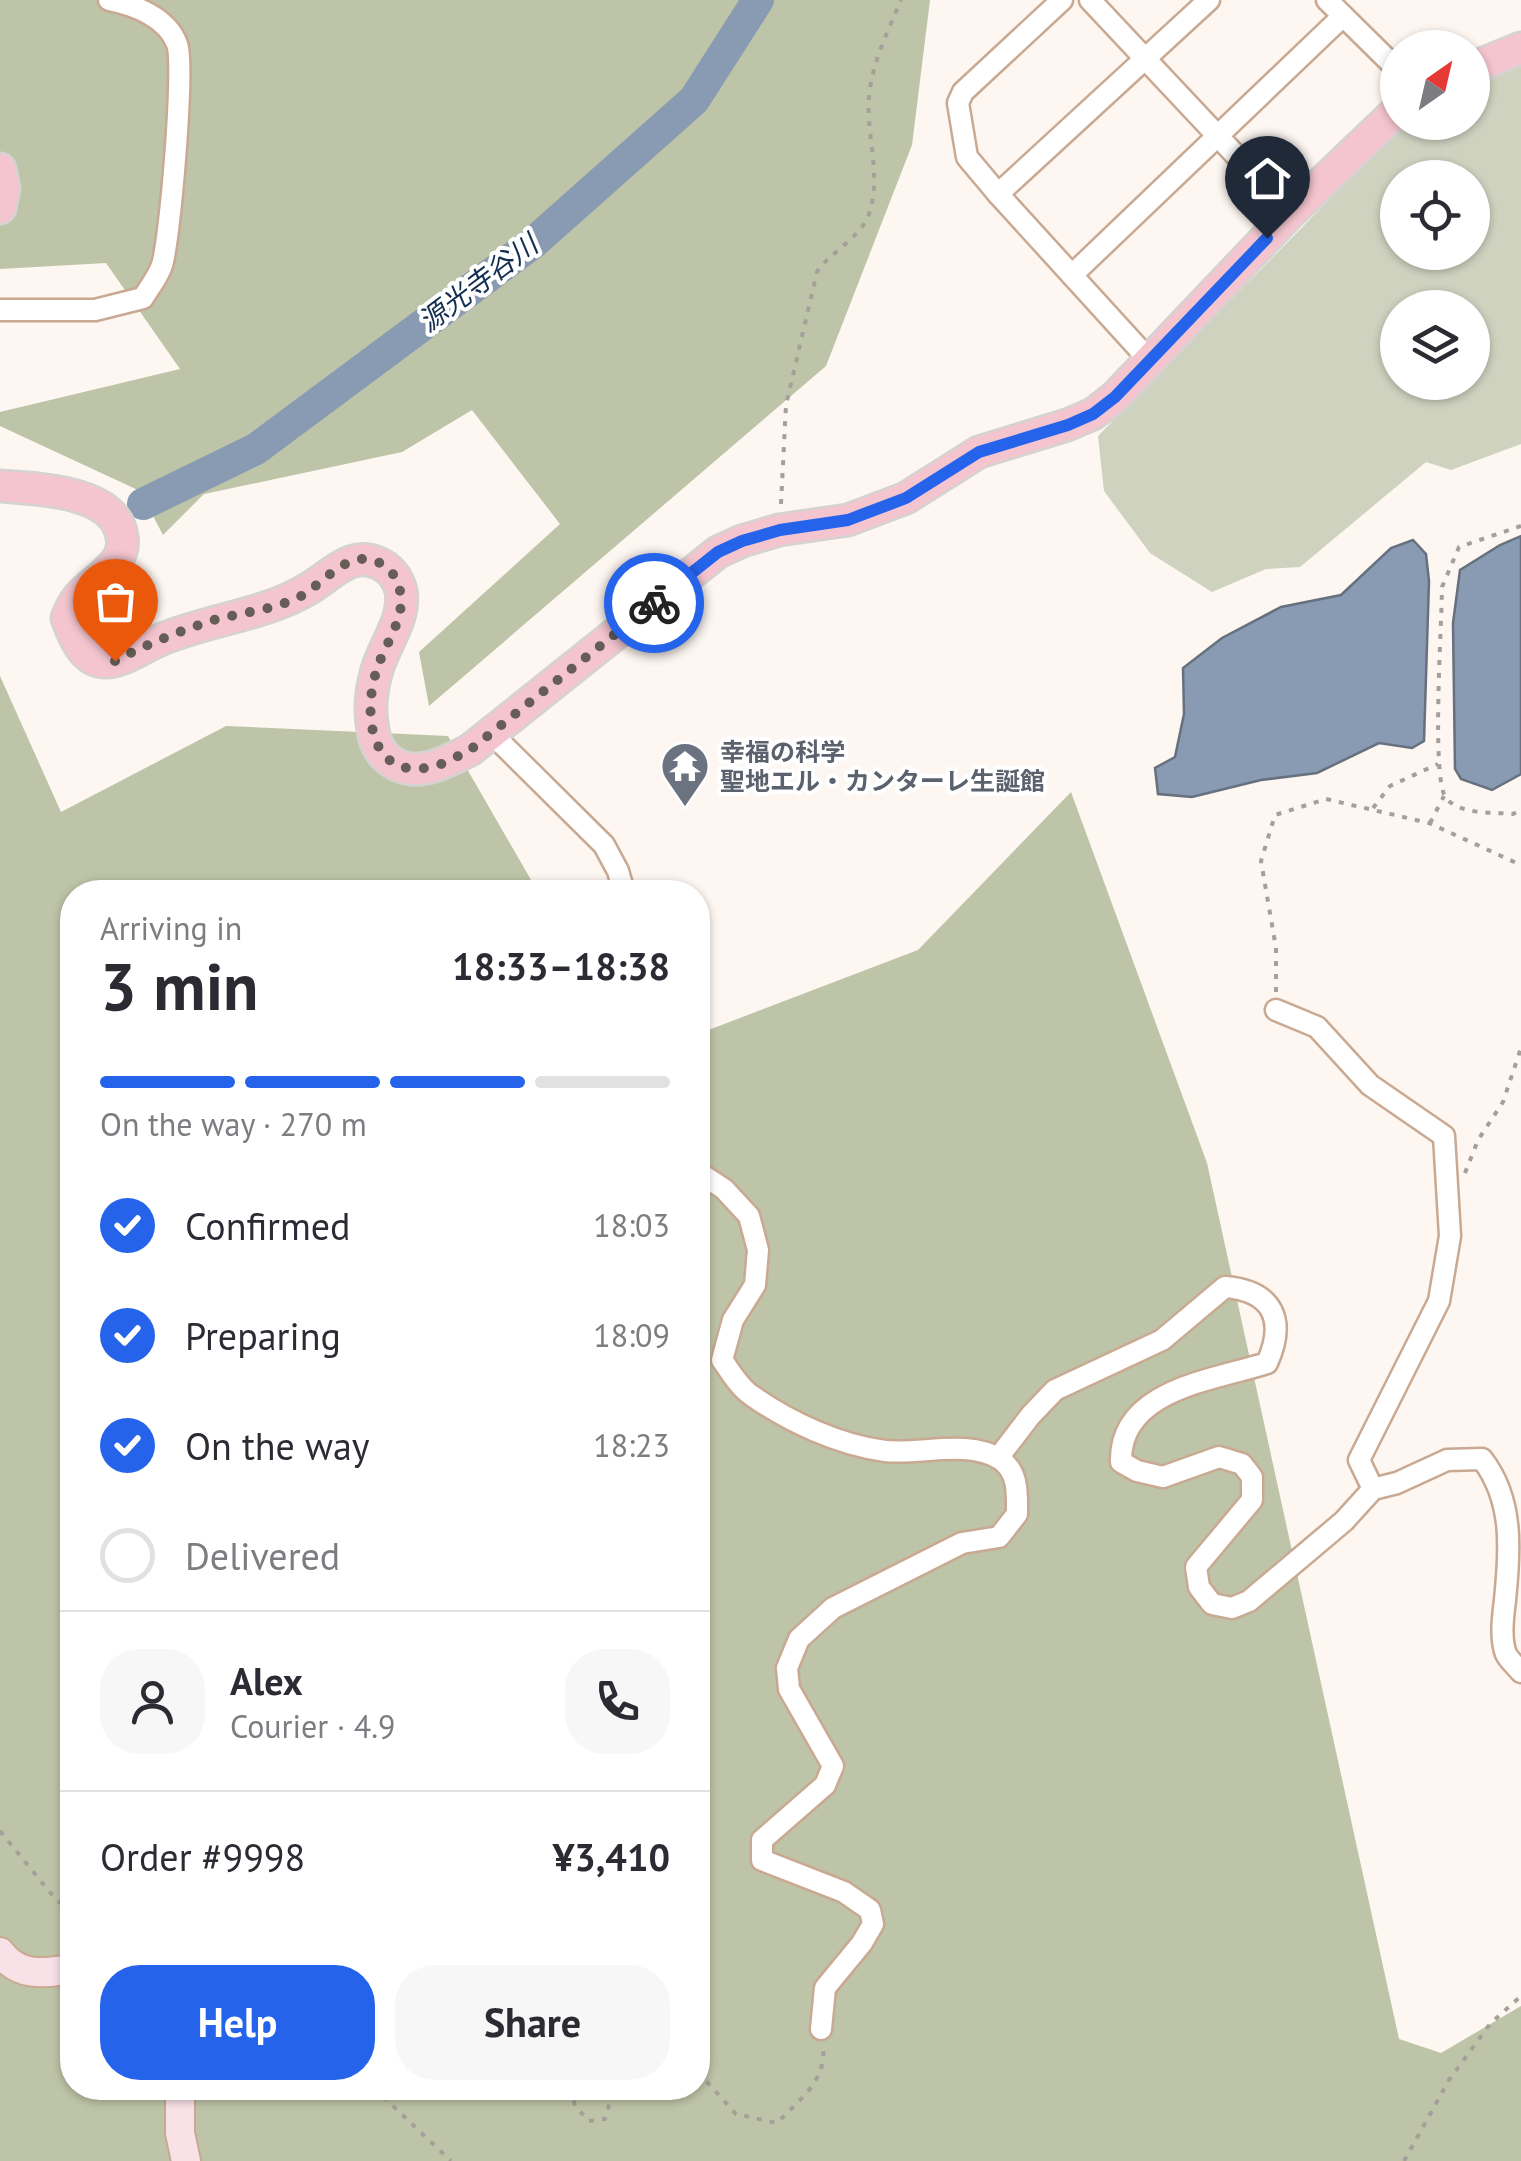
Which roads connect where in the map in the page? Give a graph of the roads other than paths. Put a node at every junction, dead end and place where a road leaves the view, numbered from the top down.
1 (109, 0) edge
2 (1062, 0) edge
3 (1090, 0) edge
4 (1209, 0) edge
5 (1327, 0) edge
6 (1343, 16) junction
7 (1521, 48) edge
8 (1380, 52) edge
9 (1146, 57) junction
10 (1490, 61) edge
11 (1380, 127) edge
12 (1218, 137) junction
13 (0, 169) edge
14 (998, 194) junction
15 (0, 208) edge
16 (1290, 213) junction
17 (1072, 275) junction
18 (0, 310) edge
19 (1150, 362) junction
20 (0, 486) edge
21 (490, 732) junction
22 (621, 880) edge
23 (1276, 1010) road end
24 (710, 1180) edge
25 (998, 1458) junction
26 (1373, 1488) junction
27 (1521, 1672) edge
28 (0, 1952) edge
29 (60, 1971) edge
30 (821, 2028) road end
31 (180, 2100) edge
32 (186, 2161) edge

1 - 18 street
2 - 14 street
3 - 9 street
4 - 9 street
5 - 6 street
6 - 8 street
6 - 12 street
7 - 10 main road
9 - 12 street
9 - 14 street
11 - 16 main road
12 - 16 street
12 - 17 street
13 - 15 main road
14 - 17 street
16 - 19 main road
17 - 19 street
19 - 21 main road
20 - 21 main road
21 - 22 street
23 - 26 street
24 - 25 street
25 - 26 street
25 - 30 street
26 - 27 street
28 - 29 main road
31 - 32 main road

